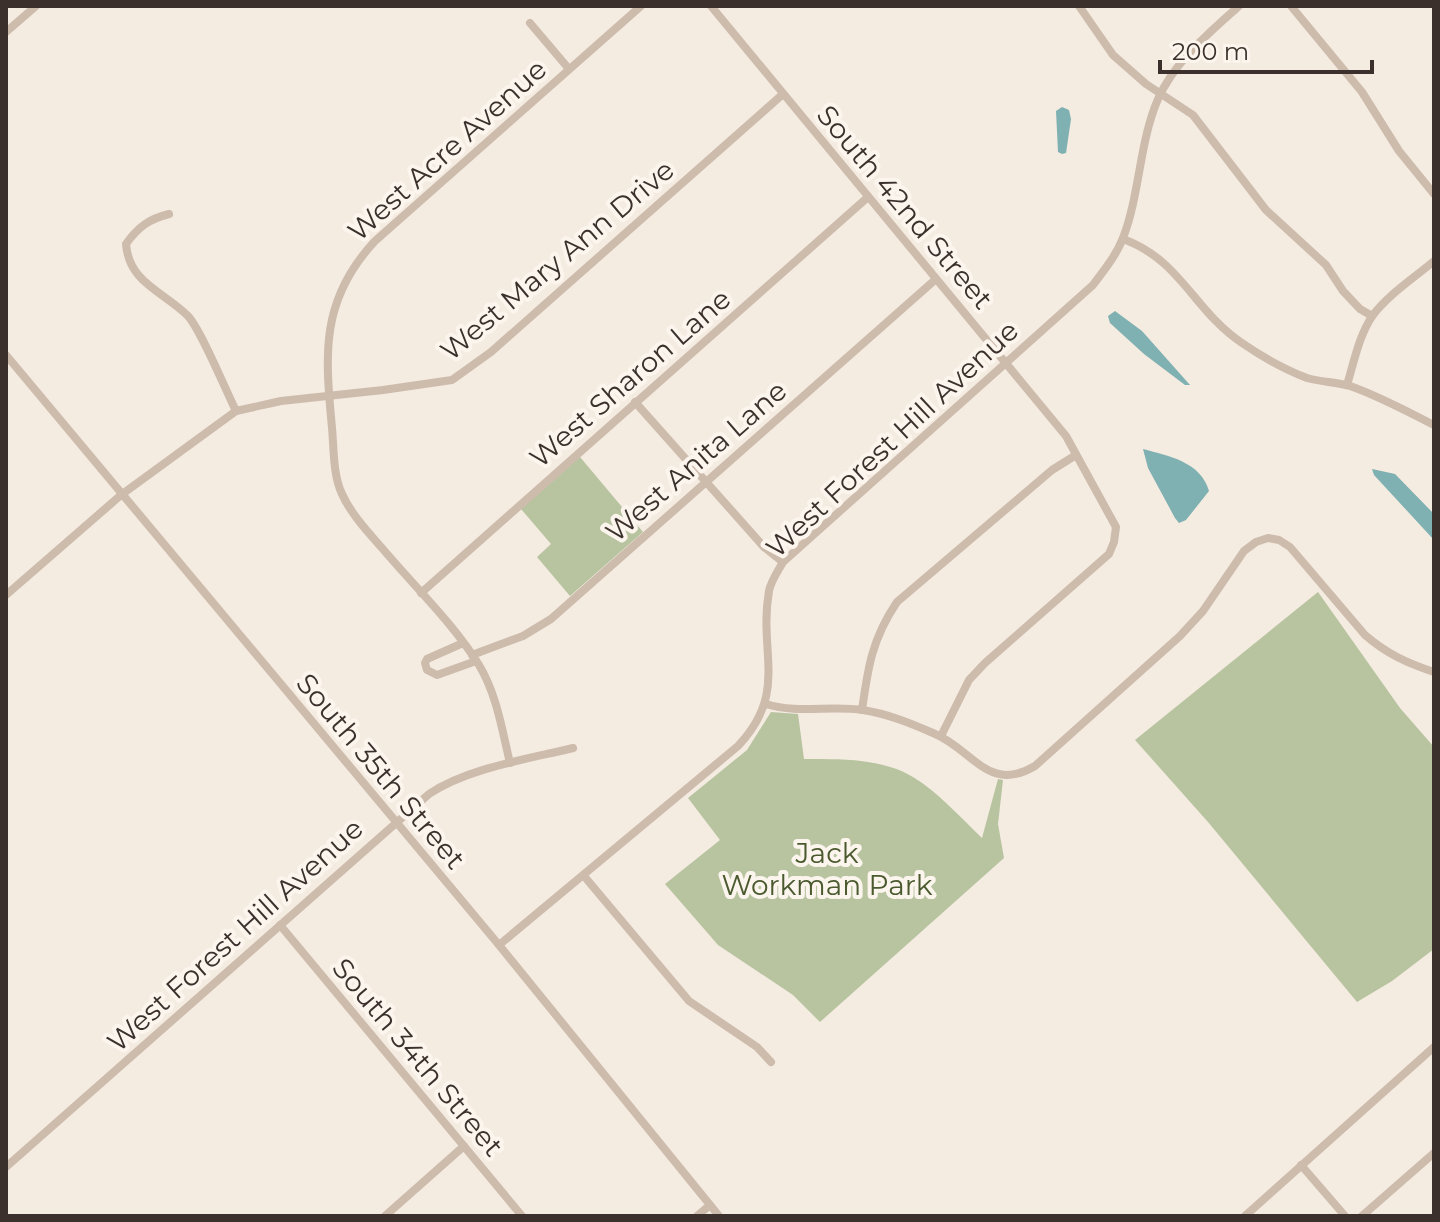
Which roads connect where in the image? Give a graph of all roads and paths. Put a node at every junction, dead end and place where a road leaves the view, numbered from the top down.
1 (36, 6) edge
2 (641, 6) edge
3 (711, 6) edge
4 (1079, 6) edge
5 (1239, 6) edge
6 (1291, 6) edge
7 (530, 23) dead end
8 (6, 32) edge
9 (569, 69) junction
10 (783, 94) junction
11 (1161, 94) junction
12 (1434, 194) edge
13 (868, 197) junction
14 (169, 214) dead end
15 (1123, 239) junction
16 (1434, 261) edge
17 (936, 279) junction
18 (1372, 316) junction
19 (6, 355) edge
20 (1006, 363) junction
21 (1347, 385) junction
22 (329, 396) junction
23 (635, 402) junction
24 (236, 411) junction
25 (1434, 425) edge
26 (1076, 455) junction
27 (706, 482) junction
28 (121, 495) junction
29 (783, 562) junction
30 (421, 593) junction
31 (6, 595) edge
32 (463, 643) junction
33 (474, 658) junction
34 (1434, 672) edge
35 (766, 704) junction
36 (862, 710) junction
37 (941, 736) junction
38 (573, 748) dead end
39 (510, 763) junction
40 (395, 823) junction
41 (584, 876) junction
42 (280, 925) junction
43 (499, 945) junction
44 (1434, 1047) edge
45 (771, 1062) dead end
46 (464, 1146) junction
47 (1434, 1153) edge
48 (1301, 1165) junction
49 (6, 1167) edge
50 (710, 1205) junction
51 (385, 1216) edge
52 (522, 1216) edge
53 (697, 1216) edge
54 (719, 1216) edge
55 (1245, 1216) edge
56 (1345, 1216) edge
57 (1362, 1216) edge

1 - 8 street
2 - 9 street, West Acre Avenue
3 - 10 street, South 42nd Street
4 - 11 street
5 - 11 street, West Forest Hill Avenue
6 - 12 street
7 - 9 street
9 - 22 street, West Acre Avenue
10 - 13 street, South 42nd Street
10 - 22 street, West Mary Ann Drive
11 - 15 street, West Forest Hill Avenue
11 - 18 street
13 - 17 street, South 42nd Street
13 - 23 street, West Sharon Lane
14 - 24 street
15 - 20 street, West Forest Hill Avenue
15 - 21 street
16 - 18 street
17 - 20 street, South 42nd Street
17 - 27 street, West Anita Lane
18 - 21 street
19 - 28 street, South 35th Street
20 - 26 street, South 42nd Street
20 - 29 street, West Forest Hill Avenue
21 - 25 street
22 - 24 street
22 - 30 street, West Acre Avenue
23 - 27 street
23 - 30 street, West Sharon Lane
24 - 28 street
26 - 36 street
26 - 37 street, South 42nd Street
27 - 29 street
27 - 33 street, West Anita Lane
28 - 31 street
28 - 40 street, South 35th Street
29 - 35 street, West Forest Hill Avenue
30 - 32 street, West Acre Avenue
32 - 33 street, West Acre Avenue
32 - 33 street, West Anita Lane
33 - 39 street, West Acre Avenue
34 - 37 street
35 - 36 street
35 - 41 street, West Forest Hill Avenue
36 - 37 street
38 - 39 street, West Forest Hill Avenue
39 - 40 street, West Forest Hill Avenue
40 - 42 street, West Forest Hill Avenue
40 - 43 street, South 35th Street
41 - 43 street, West Forest Hill Avenue
41 - 45 street
42 - 46 street, South 34th Street
42 - 49 street, West Forest Hill Avenue
43 - 50 street, South 35th Street
44 - 48 street
46 - 51 street
46 - 52 street, South 34th Street
47 - 57 street
48 - 55 street
48 - 56 street
50 - 53 street
50 - 54 street, South 35th Street

